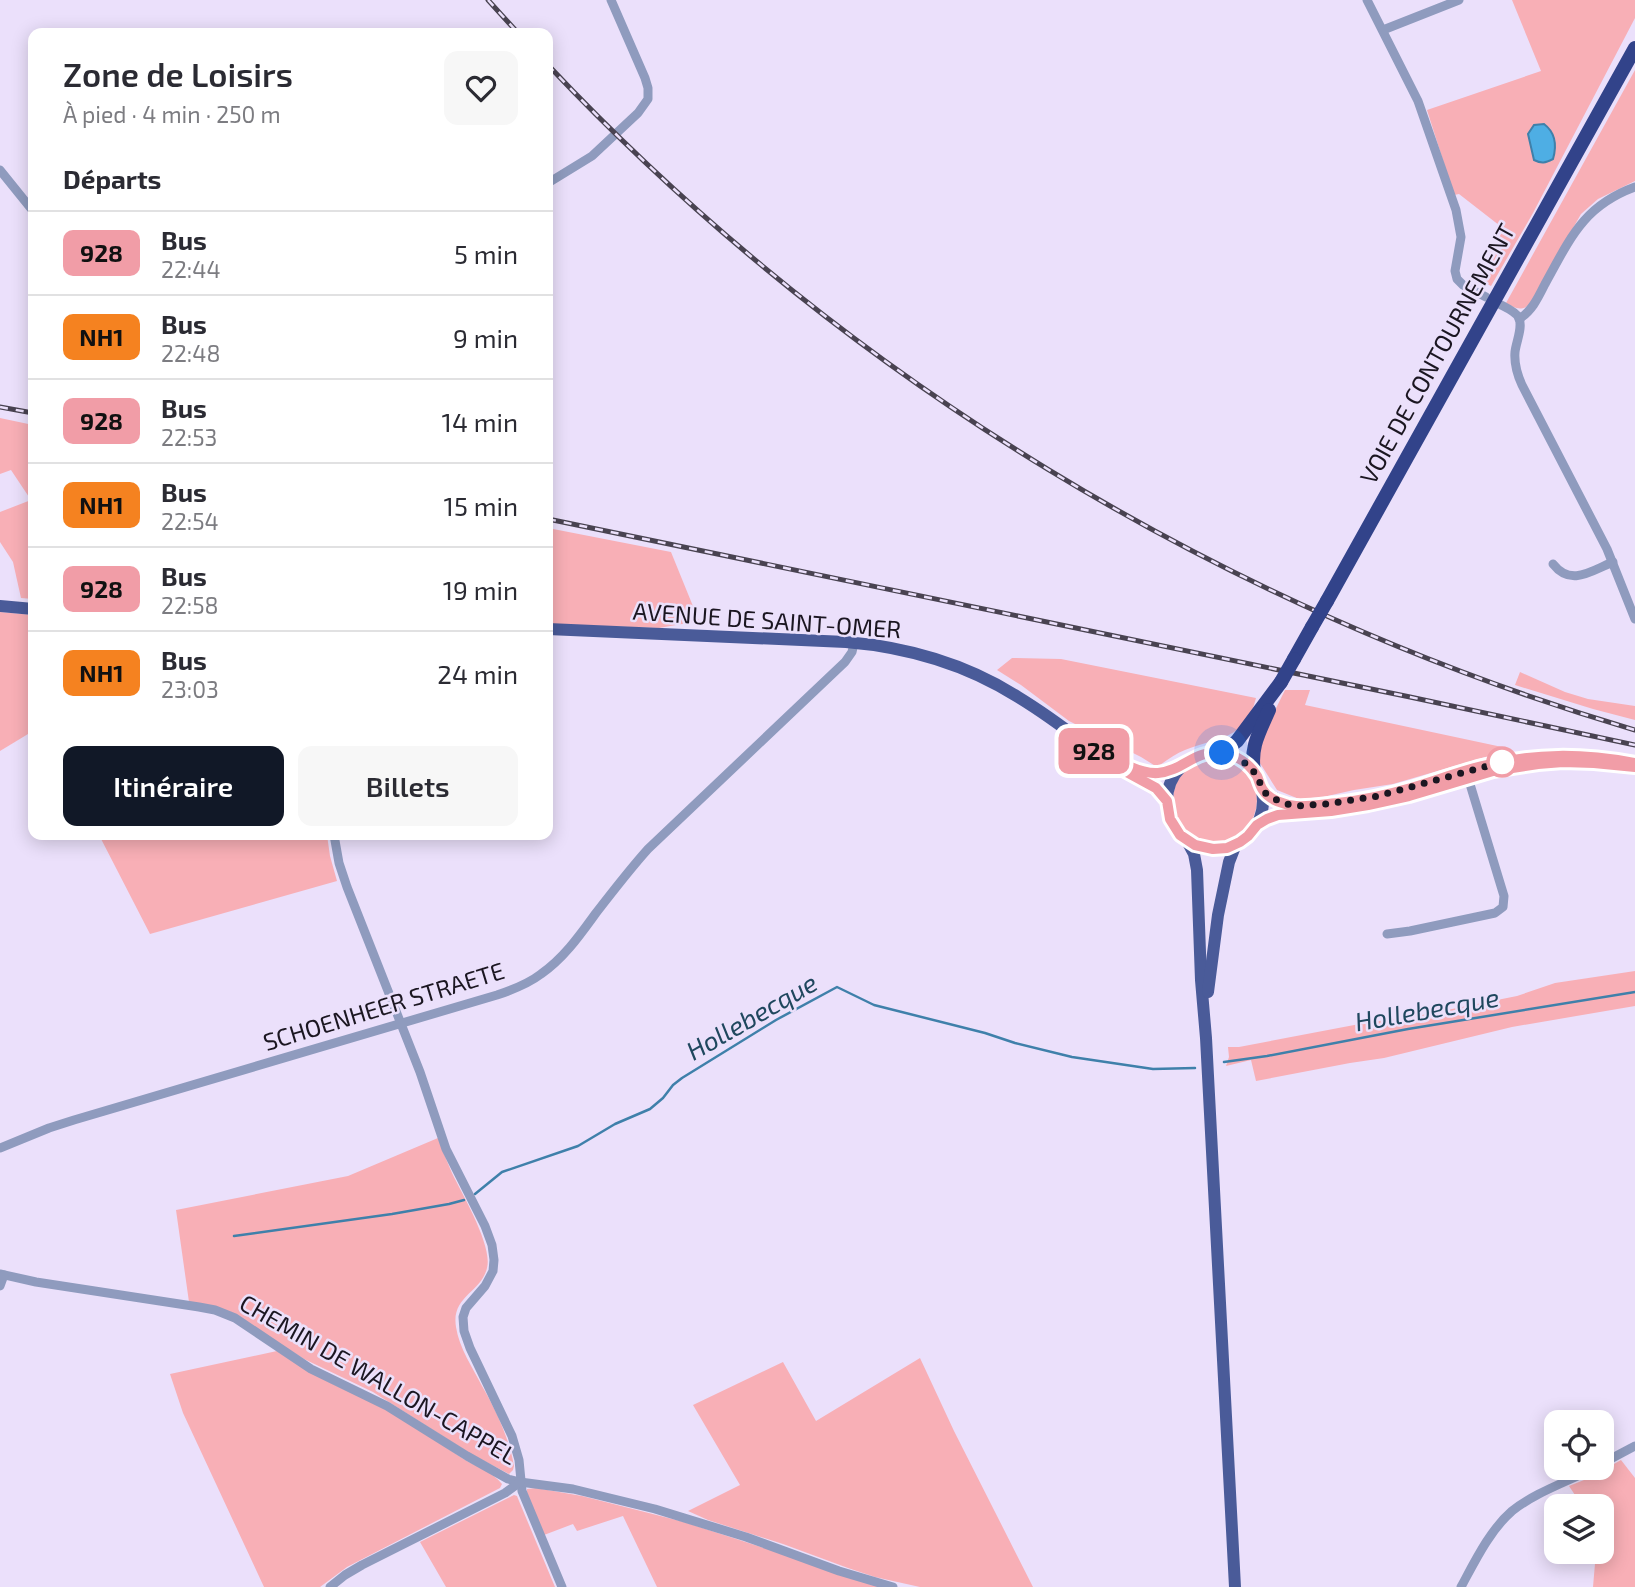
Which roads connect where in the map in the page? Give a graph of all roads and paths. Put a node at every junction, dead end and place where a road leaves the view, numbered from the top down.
1 (611, 0) edge
2 (1367, 0) edge
3 (1460, 0) edge
4 (1383, 30) junction
5 (1635, 48) edge
6 (0, 170) edge
7 (553, 180) edge
8 (1635, 187) edge
9 (28, 205) edge
10 (1486, 297) dead end
11 (1501, 305) dead end
12 (1519, 319) junction
13 (1613, 562) junction
14 (1553, 564) dead end
15 (0, 606) edge
16 (28, 609) edge
17 (1635, 619) edge
18 (553, 629) edge
19 (854, 643) junction
20 (1281, 682) junction
21 (1085, 743) junction
22 (1218, 752) junction
23 (1182, 765) junction
24 (1635, 765) edge
25 (1254, 772) junction
26 (1467, 774) junction
27 (1263, 791) junction
28 (1167, 801) junction
29 (1257, 825) junction
30 (335, 840) edge
31 (1187, 841) junction
32 (1236, 844) junction
33 (1387, 934) dead end
34 (401, 1023) junction
35 (1206, 1038) junction
36 (0, 1148) edge
37 (2, 1275) edge
38 (0, 1286) edge
39 (1635, 1446) edge
40 (1614, 1457) edge
41 (1570, 1480) edge
42 (520, 1482) junction
43 (330, 1587) edge
44 (562, 1587) edge
45 (893, 1587) edge
46 (1235, 1587) edge
47 (1461, 1587) edge

1 - 7 street
2 - 4 street
3 - 4 street
4 - 10 street
5 - 20 highway, VOIE DE CONTOURNEMENT, bridge
6 - 9 street
8 - 12 street
11 - 12 street
12 - 13 street
13 - 14 street
13 - 17 street
15 - 16 main road
18 - 19 main road, AVENUE DE SAINT-OMER
19 - 21 main road, AVENUE DE SAINT-OMER
19 - 34 street, SCHOENHEER STRAETE
20 - 22 highway, VOIE DE CONTOURNEMENT
20 - 25 highway, VOIE DE CONTOURNEMENT
21 - 23 main road, AVENUE DE SAINT-OMER
21 - 28 main road, AVENUE DE SAINT-OMER
22 - 23 main road
22 - 25 main road
23 - 28 main road
24 - 26 main road
25 - 27 main road
26 - 27 main road
26 - 29 main road
26 - 33 street
27 - 29 main road
28 - 31 main road
29 - 32 main road
30 - 34 street
31 - 32 main road
31 - 35 main road
32 - 35 main road
34 - 36 street, SCHOENHEER STRAETE
34 - 42 street
35 - 46 main road
37 - 38 street
37 - 42 street, CHEMIN DE WALLON-CAPPEL
39 - 40 street
41 - 47 street
42 - 43 street
42 - 44 street
42 - 45 street, CHEMIN DE WALLON-CAPPEL

